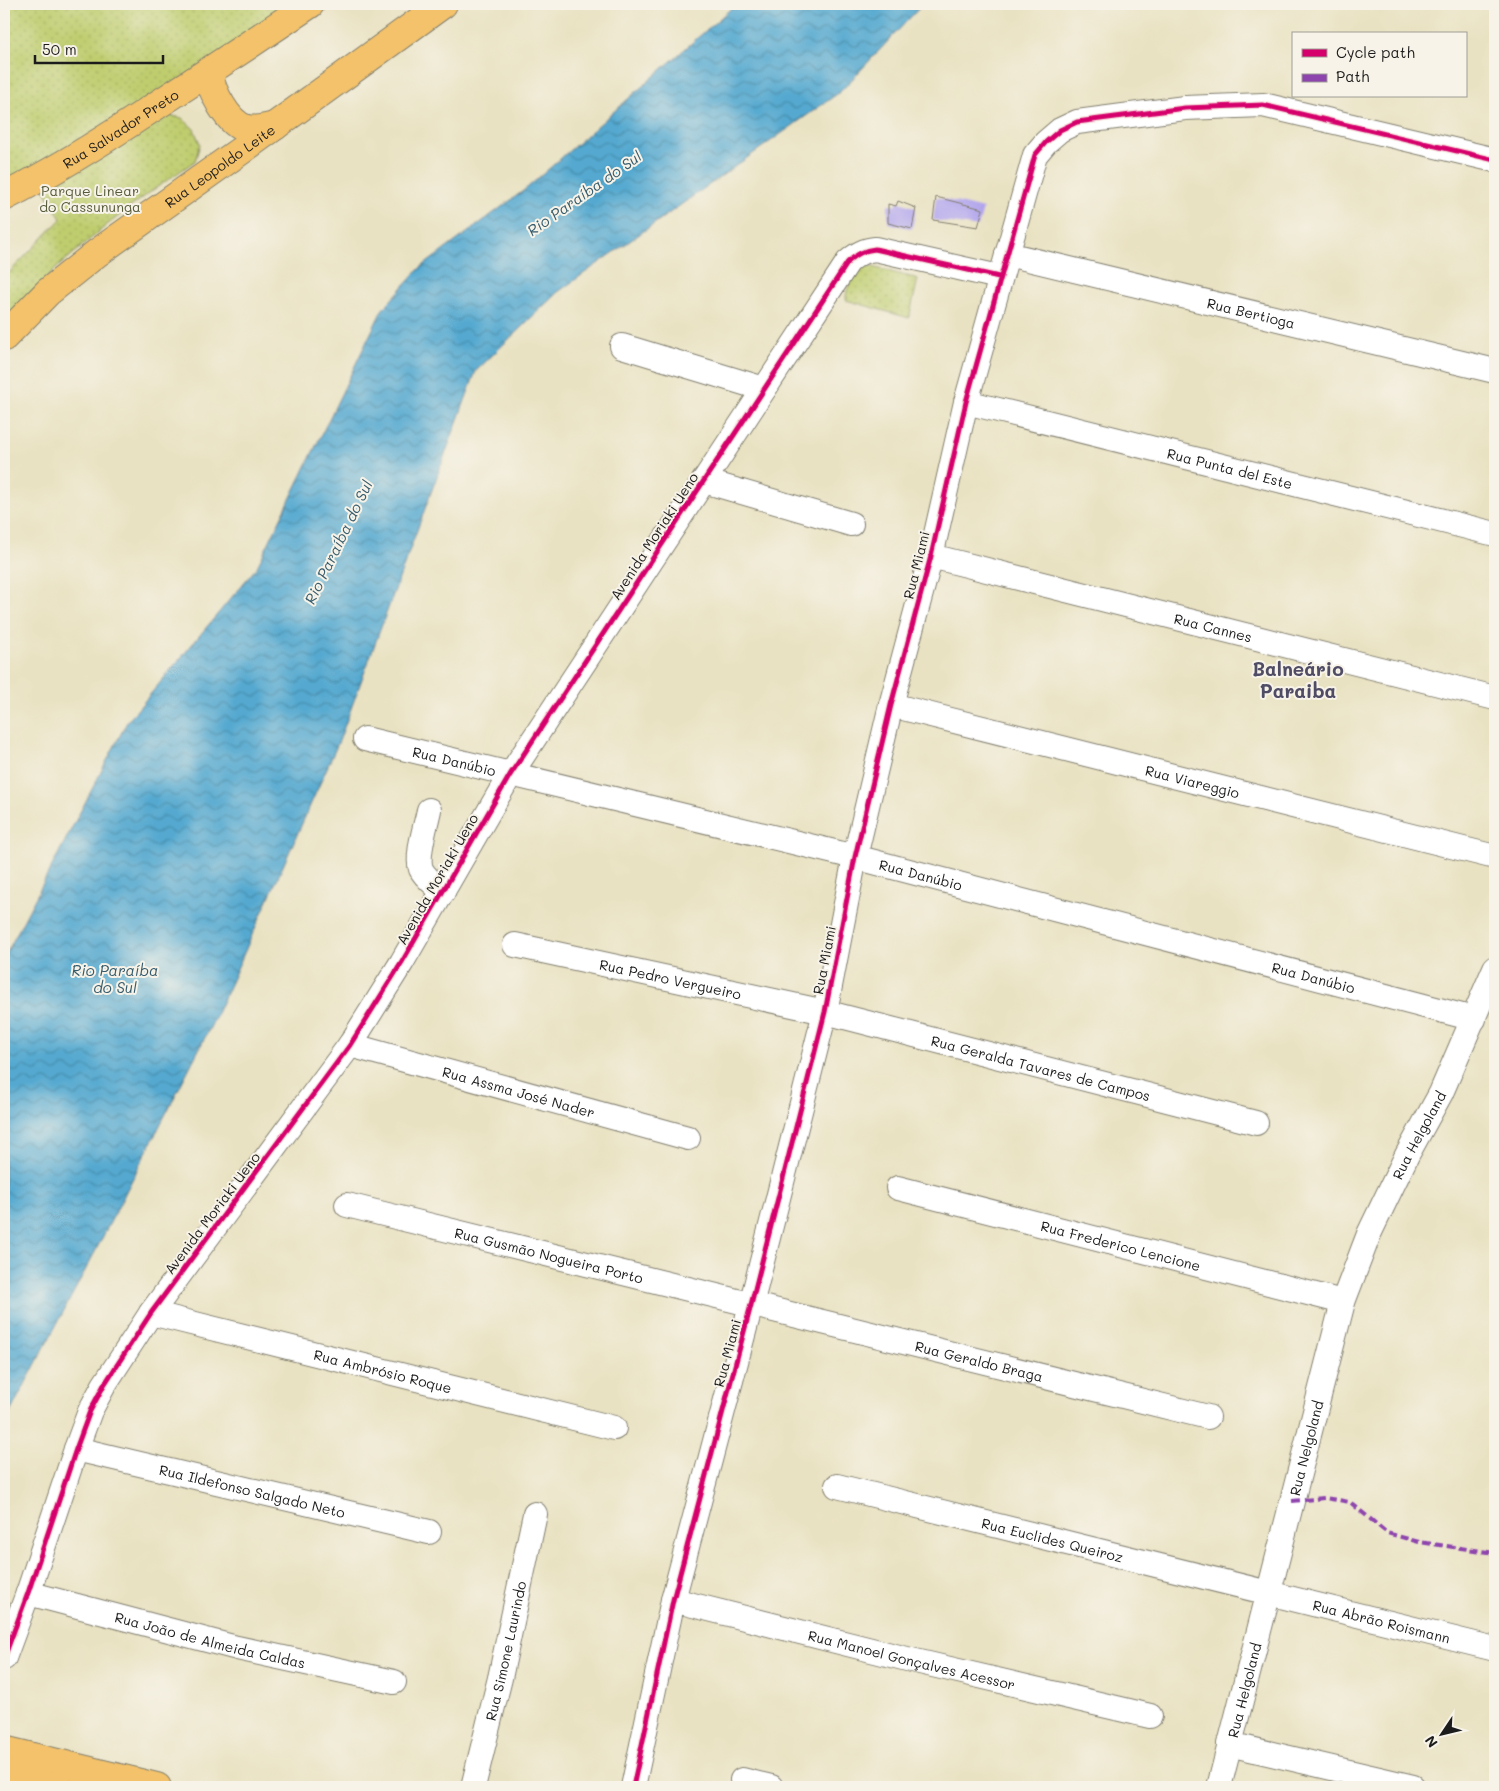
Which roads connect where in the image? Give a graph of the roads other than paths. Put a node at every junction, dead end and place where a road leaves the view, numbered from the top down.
1 (310, 4) edge
2 (443, 4) edge
3 (199, 79) junction
4 (238, 143) junction
5 (1495, 160) edge
6 (4, 197) edge
7 (1007, 254) junction
8 (999, 278) junction
9 (4, 337) edge
10 (622, 346) dead end
11 (1495, 371) edge
12 (764, 389) junction
13 (966, 402) junction
14 (704, 481) junction
15 (851, 524) dead end
16 (1495, 534) edge
17 (931, 556) junction
18 (1495, 698) edge
19 (891, 705) junction
20 (365, 739) dead end
21 (510, 775) junction
22 (429, 810) dead end
23 (855, 857) junction
24 (1495, 857) edge
25 (443, 892) junction
26 (515, 944) dead end
27 (1495, 968) edge
28 (825, 1012) junction
29 (1474, 1019) junction
30 (350, 1045) junction
31 (1256, 1123) dead end
32 (688, 1138) dead end
33 (898, 1188) dead end
34 (347, 1205) dead end
35 (1344, 1302) junction
36 (751, 1305) junction
37 (151, 1313) junction
38 (1208, 1417) dead end
39 (614, 1428) dead end
40 (76, 1449) junction
41 (837, 1486) dead end
42 (535, 1514) dead end
43 (429, 1532) dead end
44 (28, 1593) junction
45 (1268, 1593) junction
46 (673, 1600) junction
47 (1495, 1650) edge
48 (4, 1658) edge
49 (394, 1682) dead end
50 (1150, 1716) dead end
51 (1229, 1744) junction
52 (4, 1750) edge
53 (4, 1774) edge
54 (742, 1780) dead end
55 (58, 1787) edge
56 (157, 1787) edge
57 (473, 1787) edge
58 (633, 1787) edge
59 (771, 1787) edge
60 (1220, 1787) edge
61 (1412, 1787) edge

1 - 3 main road, Rua Salvador Preto
2 - 4 main road, Rua Leopoldo Leite
3 - 4 main road
3 - 6 main road, Rua Salvador Preto
4 - 9 main road, Rua Leopoldo Leite
5 - 7 street, Rua Miami
7 - 8 street, Rua Miami
7 - 11 street, Rua Bertioga
8 - 12 street, Avenida Moriaki Ueno
8 - 13 street, Rua Miami
10 - 12 street
12 - 14 street, Avenida Moriaki Ueno
13 - 16 street, Rua Punta del Este
13 - 17 street, Rua Miami
14 - 15 street
14 - 21 street, Avenida Moriaki Ueno
17 - 18 street, Rua Cannes
17 - 19 street, Rua Miami
19 - 23 street, Rua Miami
19 - 24 street, Rua Viareggio
20 - 21 street, Rua Danúbio
21 - 23 street, Rua Danúbio
21 - 25 street, Avenida Moriaki Ueno
22 - 25 street
23 - 28 street, Rua Miami
23 - 29 street, Rua Danúbio
25 - 30 street, Avenida Moriaki Ueno
26 - 28 street, Rua Pedro Vergueiro
27 - 29 street, Rua Helgoland
28 - 31 street, Rua Geralda Tavares de Campos
28 - 36 street, Rua Miami
29 - 35 street, Rua Helgoland
30 - 32 street, Rua Assma José Nader
30 - 37 street, Avenida Moriaki Ueno
33 - 35 street, Rua Frederico Lencione
34 - 36 street, Rua Gusmão Nogueira Porto
35 - 45 street, Rua Nelgoland
36 - 38 street, Rua Geraldo Braga
36 - 46 street, Rua Miami
37 - 39 street, Rua Ambrósio Roque
37 - 40 street, Avenida Moriaki Ueno
40 - 43 street, Rua Ildefonso Salgado Neto
40 - 44 street, Avenida Moriaki Ueno
41 - 45 street, Rua Euclides Queiroz
42 - 57 street, Rua Simone Laurindo
44 - 48 street, Avenida Moriaki Ueno
44 - 49 street, Rua João de Almeida Caldas
45 - 47 street, Rua Abrão Roismann
45 - 51 street, Rua Helgoland
46 - 50 street, Rua Manoel Gonçalves Acessor
46 - 58 street, Rua Miami
51 - 60 street, Rua Helgoland
51 - 61 street
52 - 56 main road
53 - 55 main road
54 - 59 street

